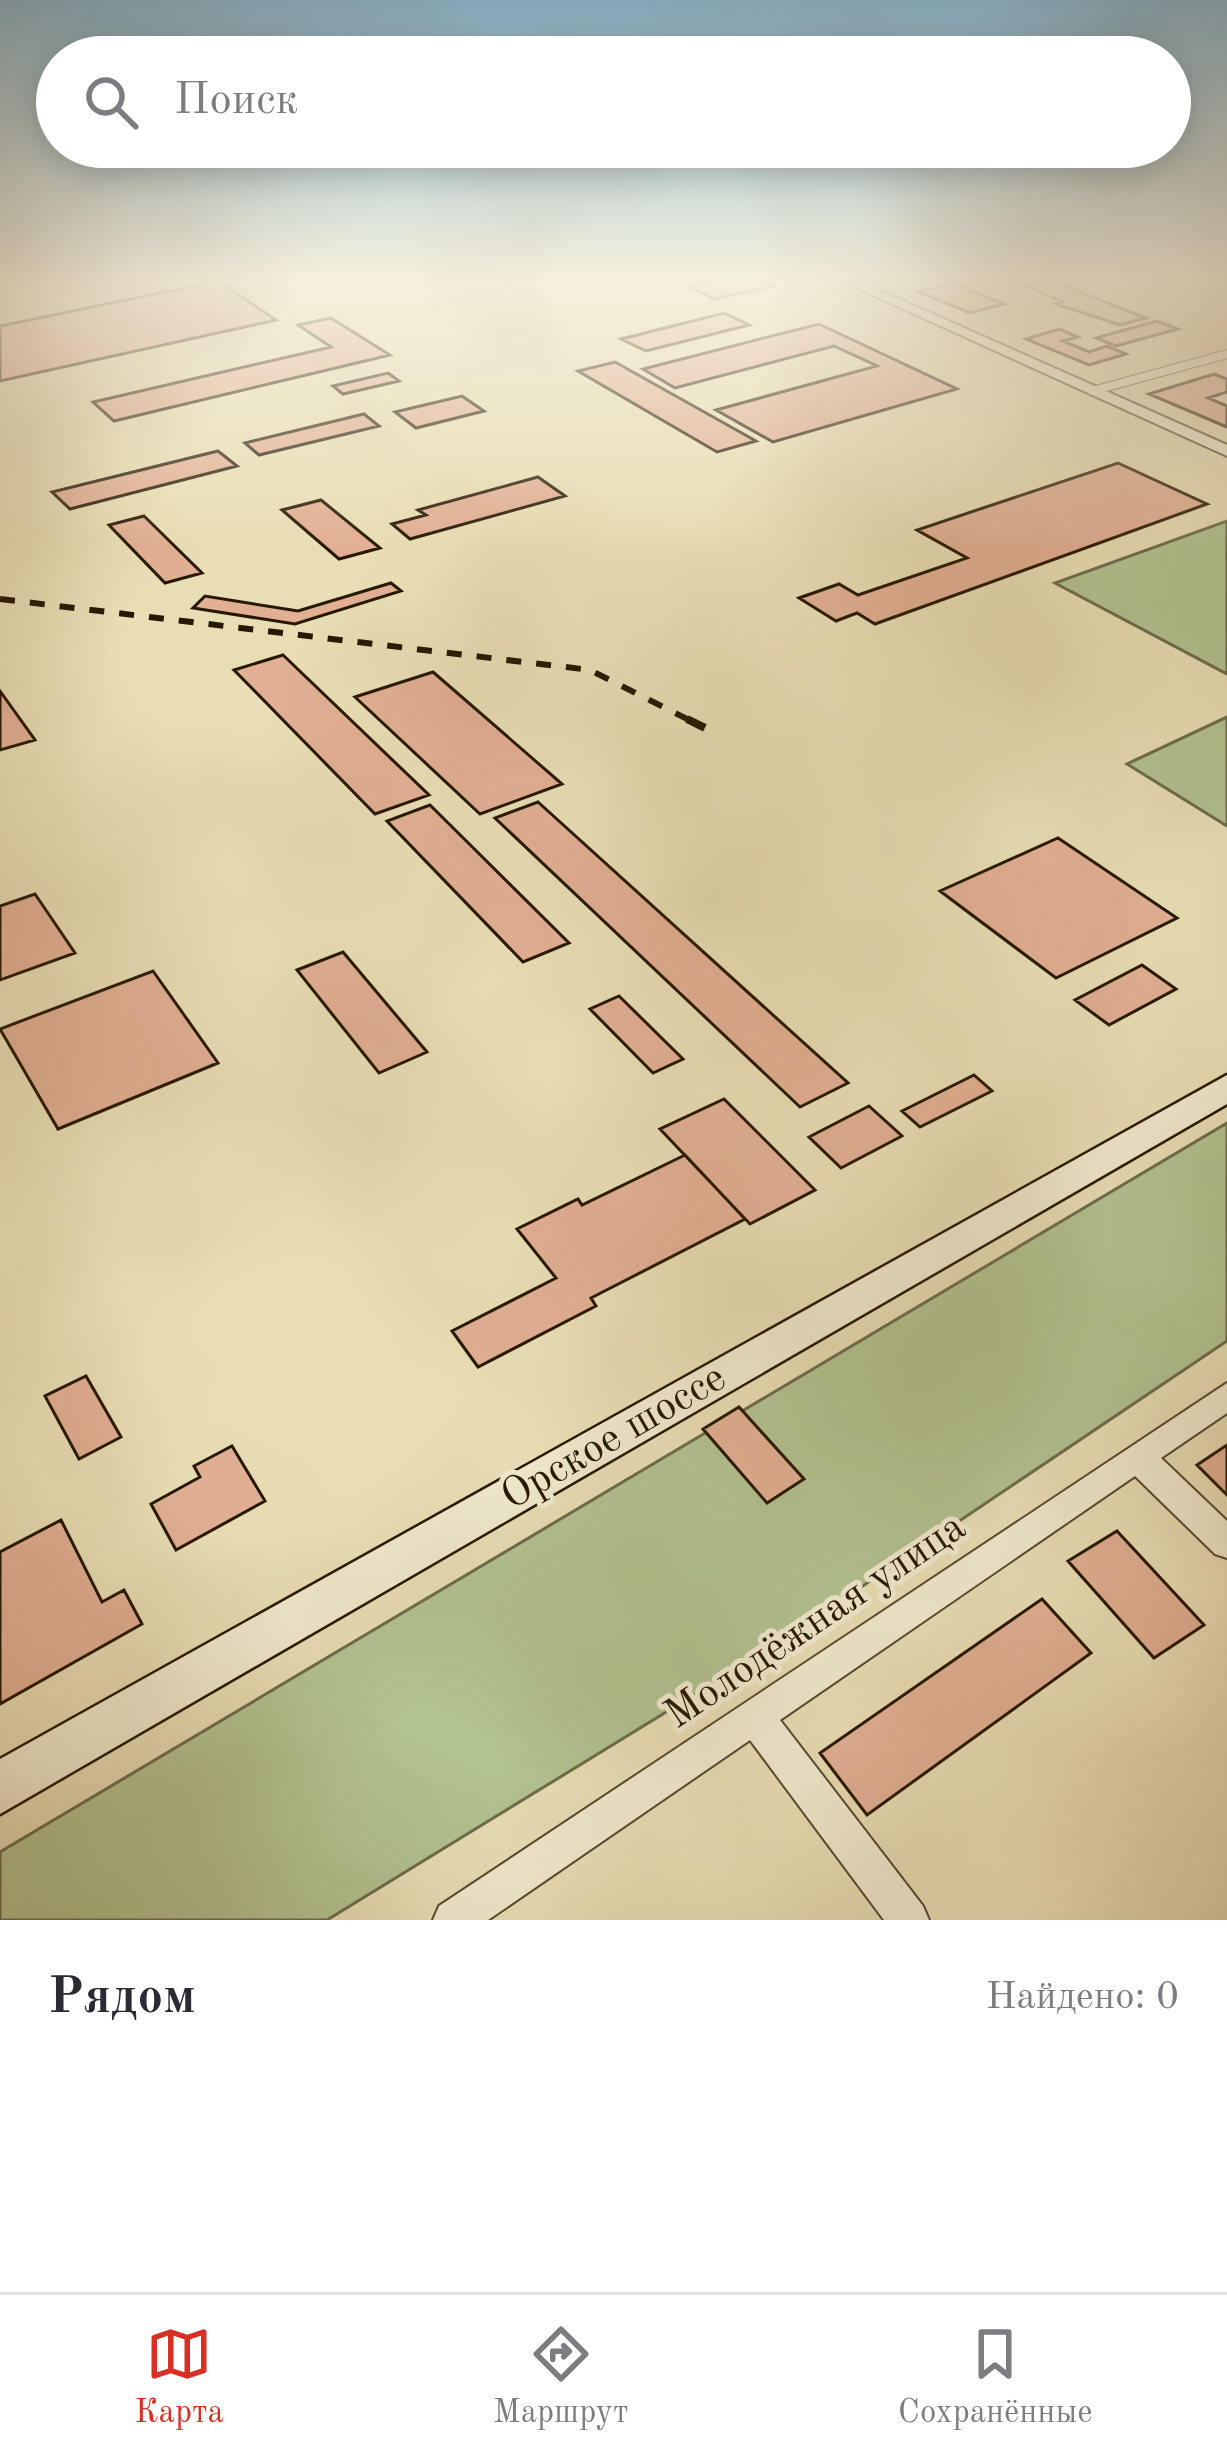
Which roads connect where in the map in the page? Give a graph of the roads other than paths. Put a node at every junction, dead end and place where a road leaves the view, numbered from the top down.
1 (1040, 368) edge
2 (1171, 368) edge
3 (1092, 391) junction
4 (1227, 451) edge
5 (1227, 1088) edge
6 (1227, 1396) edge
7 (1138, 1457) junction
8 (1227, 1544) edge
9 (756, 1719) junction
10 (0, 1788) edge
11 (453, 1920) edge
12 (909, 1920) edge

1 - 3 street
2 - 3 lane
3 - 4 street
5 - 10 main road, Орское шоссе
6 - 7 street, Молодёжная улица
7 - 8 street
7 - 9 street, Молодёжная улица
9 - 11 street, Молодёжная улица
9 - 12 street

